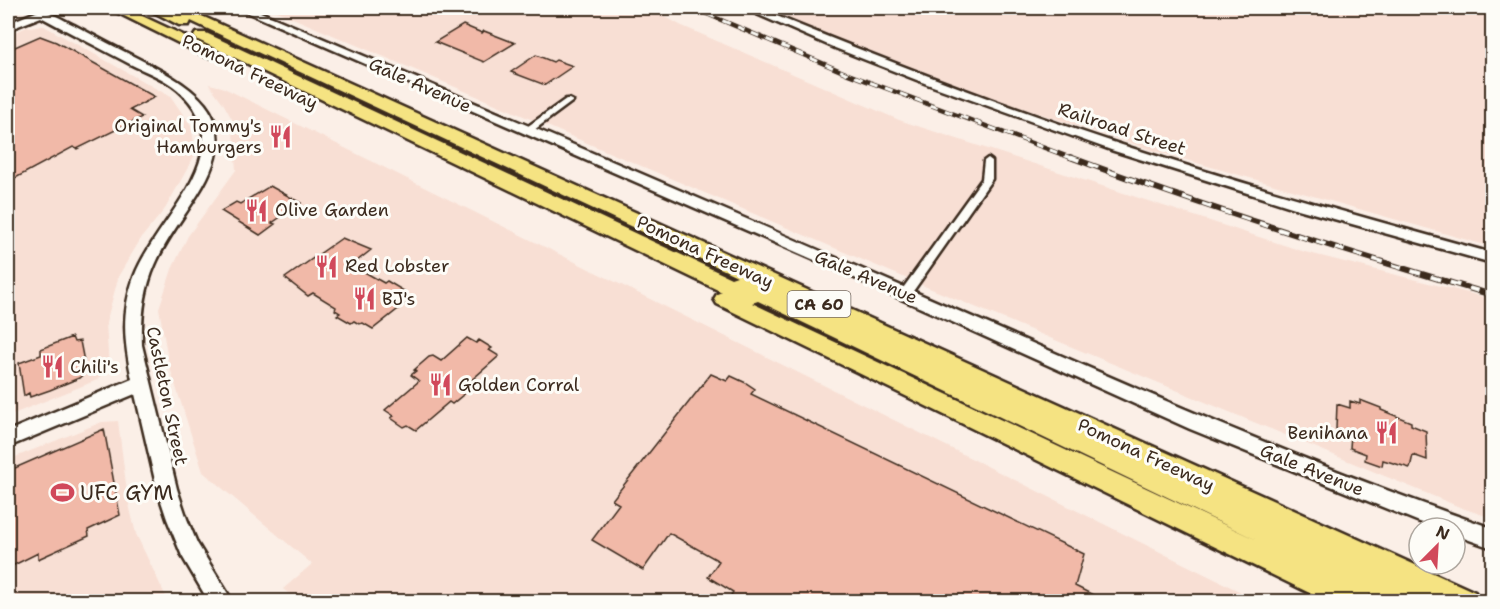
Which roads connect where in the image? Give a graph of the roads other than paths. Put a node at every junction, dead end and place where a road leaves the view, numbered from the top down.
1 (115, 8) edge
2 (141, 8) edge
3 (153, 8) edge
4 (174, 8) edge
5 (243, 8) edge
6 (749, 8) edge
7 (8, 27) edge
8 (569, 101) dead end
9 (527, 131) junction
10 (988, 161) dead end
11 (1492, 258) edge
12 (905, 294) junction
13 (142, 383) junction
14 (8, 439) edge
15 (1492, 538) edge
16 (222, 602) edge
17 (1359, 602) edge
18 (1395, 602) edge
19 (1417, 602) edge
20 (1465, 602) edge

1 - 17 highway, Pomona Freeway / CA 60
2 - 18 highway
3 - 19 highway
4 - 20 highway, Pomona Freeway / CA 60
5 - 9 street, Gale Avenue
6 - 11 street, Railroad Street
7 - 13 street, Castleton Street
8 - 9 street
9 - 12 street, Gale Avenue
10 - 12 street
12 - 15 street, Gale Avenue
13 - 14 street
13 - 16 street, Castleton Street

